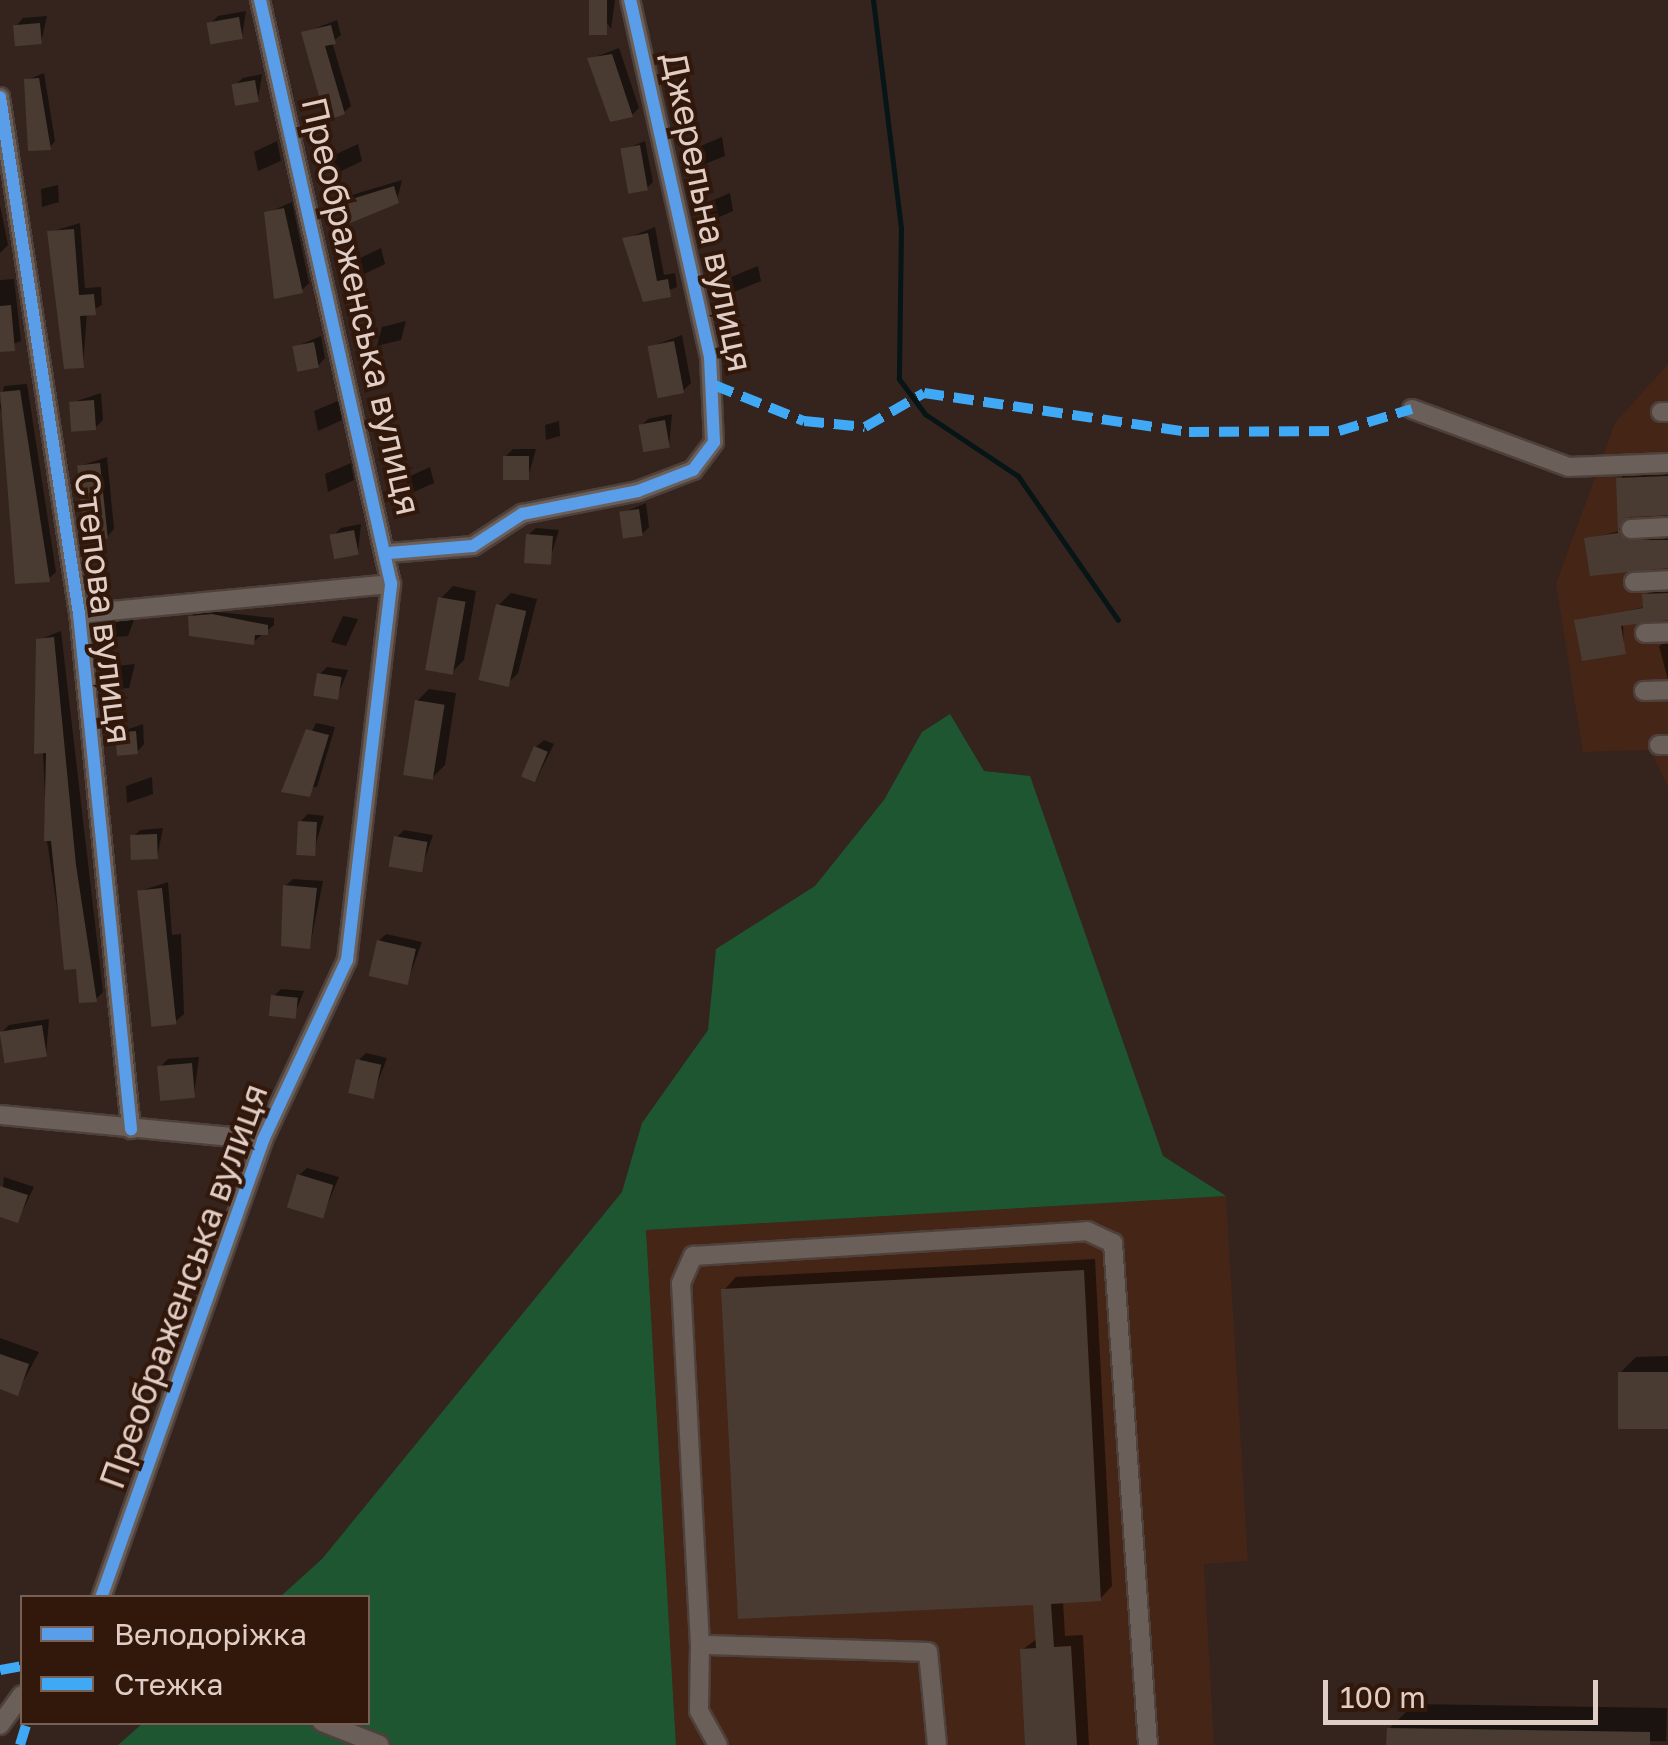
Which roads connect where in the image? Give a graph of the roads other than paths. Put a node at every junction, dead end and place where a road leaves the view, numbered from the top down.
1 (260, 0) edge
2 (630, 0) edge
3 (0, 96) edge
4 (1412, 409) dead end
5 (1668, 463) edge
6 (1668, 527) edge
7 (1631, 529) dead end
8 (389, 553) junction
9 (1668, 580) edge
10 (1634, 582) dead end
11 (391, 584) junction
12 (79, 614) junction
13 (1668, 632) edge
14 (1645, 633) dead end
15 (1668, 690) edge
16 (1644, 691) dead end
17 (0, 1115) edge
18 (131, 1130) junction
19 (263, 1140) junction
20 (102, 1595) edge
21 (700, 1644) junction
22 (20, 1698) edge
23 (0, 1725) edge
24 (330, 1725) edge
25 (380, 1745) edge
26 (718, 1745) edge
27 (937, 1745) edge
28 (1148, 1745) edge

1 - 8 street, Преображенська вулиця
2 - 8 street, Джерельна вулиця
3 - 12 street, Степова вулиця
4 - 5 street
6 - 7 street
8 - 11 street, Преображенська вулиця
9 - 10 street
11 - 12 street
11 - 19 street, Преображенська вулиця
12 - 18 street, Степова вулиця
13 - 14 street
15 - 16 street
17 - 18 street
18 - 19 street
19 - 20 street, Преображенська вулиця
21 - 26 street
21 - 27 street
21 - 28 street
22 - 23 street
24 - 25 street

